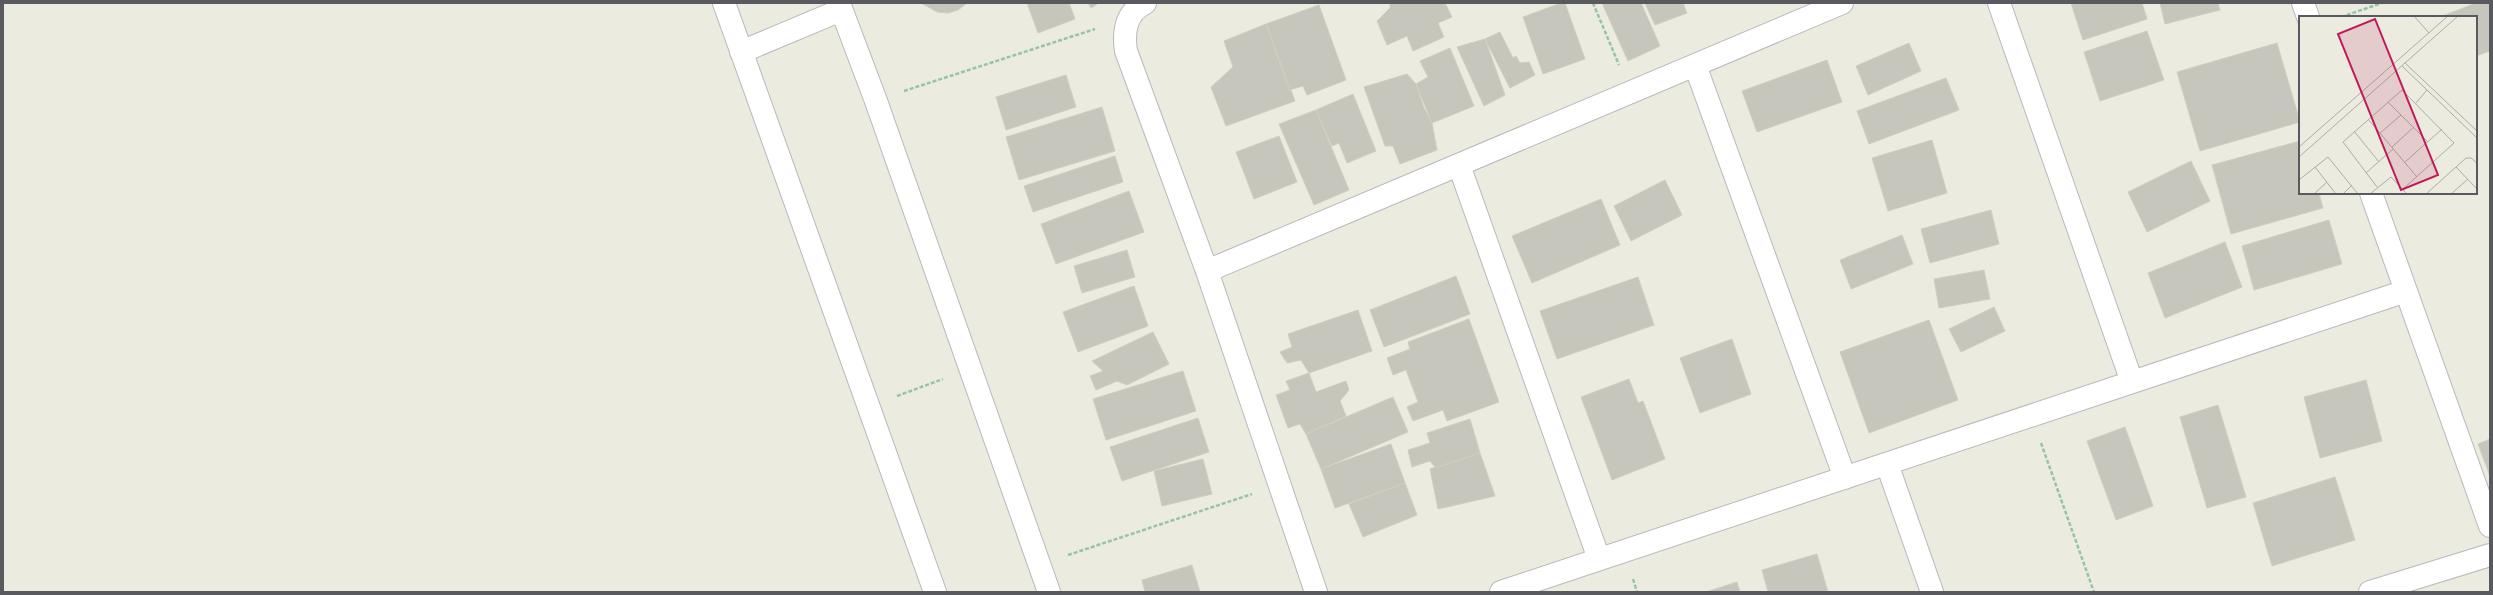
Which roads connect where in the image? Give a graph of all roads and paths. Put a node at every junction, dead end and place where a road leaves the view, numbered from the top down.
1 (724, 3) edge
2 (1594, 3) edge
3 (1842, 3) edge
4 (2000, 3) edge
5 (2303, 3) edge
6 (2382, 3) edge
7 (840, 6) edge
8 (1137, 10) edge
9 (2308, 16) edge
10 (2344, 16) edge
11 (741, 52) junction
12 (1695, 65) junction
13 (1630, 93) junction
14 (876, 101) junction
15 (1459, 165) junction
16 (2371, 194) edge
17 (1207, 272) junction
18 (2406, 291) junction
19 (971, 369) junction
20 (2132, 382) junction
21 (870, 405) junction
22 (2031, 416) junction
23 (1887, 464) junction
24 (1845, 478) junction
25 (1280, 485) junction
26 (2490, 526) edge
27 (2490, 555) edge
28 (1599, 559) junction
29 (1040, 565) junction
30 (936, 592) edge
31 (1049, 592) edge
32 (1316, 592) edge
33 (1500, 592) edge
34 (1932, 592) edge
35 (2094, 592) edge
36 (2370, 592) edge

1 - 11 street
2 - 13 path
3 - 12 street
4 - 20 street
5 - 9 street
6 - 10 path
7 - 11 street
7 - 14 street
8 - 14 path
8 - 17 street
11 - 21 street
12 - 13 street
12 - 24 street
13 - 15 street
14 - 19 street
15 - 17 street
15 - 28 street
16 - 18 street
17 - 25 street
18 - 20 street
18 - 26 street
19 - 21 path
19 - 29 street
20 - 22 street
21 - 30 street
22 - 23 street
22 - 35 path
23 - 24 street
23 - 34 street
24 - 28 street
25 - 29 path
25 - 32 street
27 - 36 street
28 - 33 street
29 - 31 street

